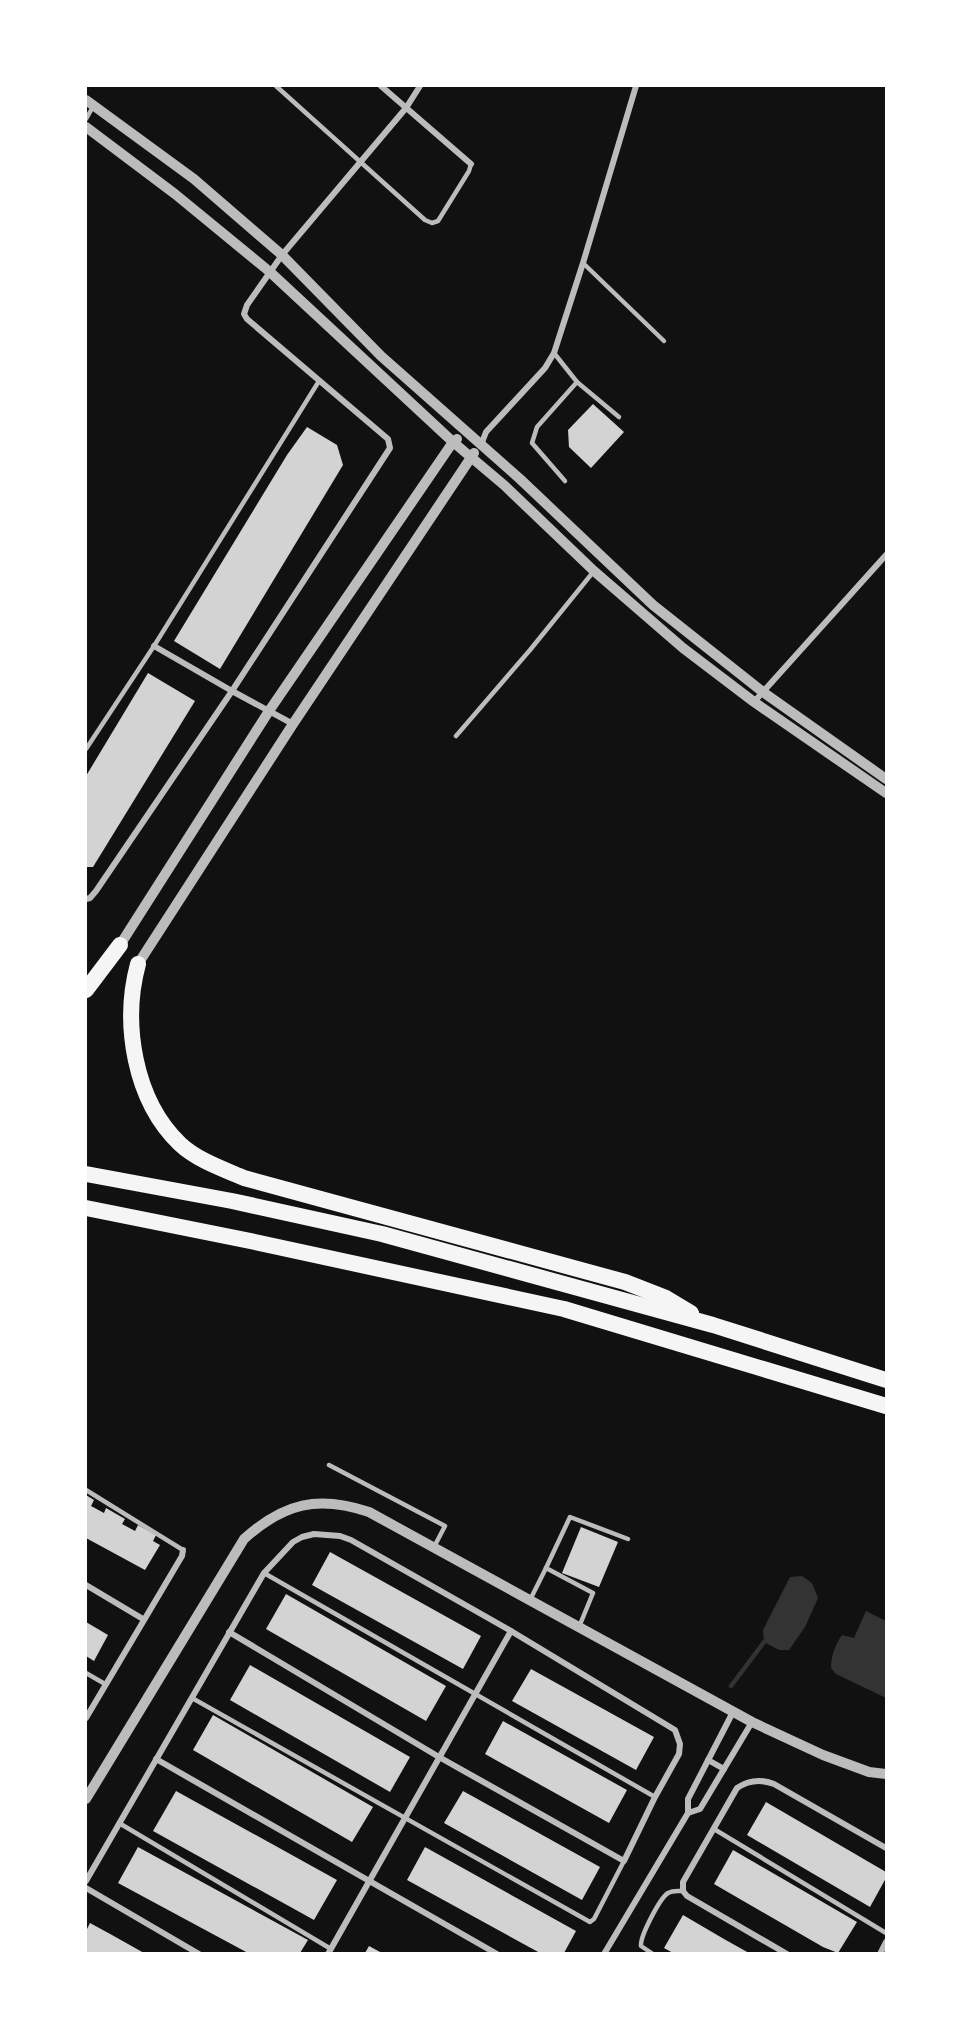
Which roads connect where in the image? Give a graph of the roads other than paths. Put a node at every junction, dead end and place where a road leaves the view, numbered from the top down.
1 (276, 86) edge
2 (381, 86) edge
3 (420, 86) edge
4 (636, 86) edge
5 (90, 103) edge
6 (406, 108) junction
7 (86, 119) edge
8 (86, 127) edge
9 (361, 162) junction
10 (471, 164) joint
11 (282, 255) junction
12 (583, 263) junction
13 (270, 272) junction
14 (664, 341) dead end
15 (554, 353) junction
16 (319, 381) junction
17 (577, 382) junction
18 (619, 417) dead end
19 (466, 432) junction
20 (486, 432) junction
21 (453, 442) junction
22 (481, 446) junction
23 (471, 457) junction
24 (565, 481) dead end
25 (886, 555) edge
26 (594, 571) junction
27 (154, 646) junction
28 (232, 691) junction
29 (763, 692) junction
30 (754, 702) junction
31 (269, 711) junction
32 (293, 724) junction
33 (456, 736) dead end
34 (86, 749) edge
35 (886, 779) edge
36 (886, 793) edge
37 (86, 899) edge
38 (120, 945) joint
39 (138, 964) joint
40 (86, 990) edge
41 (86, 1174) edge
42 (86, 1208) edge
43 (713, 1325) junction
44 (886, 1380) edge
45 (886, 1406) edge
46 (329, 1465) dead end
47 (86, 1491) edge
48 (627, 1539) dead end
49 (434, 1547) junction
50 (183, 1550) joint
51 (546, 1568) junction
52 (264, 1573) junction
53 (86, 1585) edge
54 (530, 1600) junction
55 (143, 1619) junction
56 (579, 1627) junction
57 (511, 1631) junction
58 (229, 1632) junction
59 (86, 1673) edge
60 (105, 1684) junction
61 (475, 1694) junction
62 (192, 1698) junction
63 (734, 1712) junction
64 (86, 1718) edge
65 (752, 1722) junction
66 (439, 1757) junction
67 (156, 1759) junction
68 (708, 1760) junction
69 (724, 1769) junction
70 (886, 1774) edge
71 (655, 1797) junction
72 (86, 1799) edge
73 (688, 1814) junction
74 (405, 1817) junction
75 (119, 1823) junction
76 (714, 1829) junction
77 (886, 1848) edge
78 (624, 1861) junction
79 (86, 1881) edge
80 (368, 1881) junction
81 (86, 1888) edge
82 (685, 1893) junction
83 (886, 1933) edge
84 (886, 1941) edge
85 (330, 1951) edge
86 (199, 1953) edge
87 (497, 1953) edge
88 (604, 1953) edge
89 (652, 1953) edge
90 (787, 1953) edge
91 (880, 1953) edge

1 - 9 lane
2 - 6 street
3 - 6 street
4 - 12 street
5 - 7 lane
5 - 11 street
6 - 9 street
6 - 10 street
8 - 13 street
9 - 10 lane
9 - 11 street
11 - 13 street
11 - 19 street
12 - 14 lane
12 - 15 street
13 - 16 street
13 - 21 street
15 - 17 lane
15 - 20 street
16 - 27 lane
16 - 28 street
17 - 18 lane
17 - 24 lane
19 - 20 street
19 - 21 street
19 - 22 street
20 - 22 street
21 - 23 street
21 - 31 street
22 - 23 street
22 - 29 street
23 - 26 street
23 - 32 street
25 - 29 street
26 - 30 street
26 - 33 lane
27 - 28 street
27 - 34 lane
28 - 31 street
28 - 37 street
29 - 30 street
29 - 35 street
30 - 36 street
31 - 32 street
31 - 38 street
32 - 39 street
38 - 40 highway
39 - 43 highway
41 - 43 highway
42 - 45 highway
43 - 44 highway
46 - 49 lane
47 - 50 lane
48 - 51 lane
49 - 54 street
49 - 72 street
50 - 55 street
51 - 54 lane
51 - 56 lane
52 - 57 street
52 - 58 street
52 - 61 lane
53 - 55 street
54 - 56 street
55 - 60 street
56 - 63 street
57 - 61 street
57 - 71 street
58 - 62 street
58 - 66 street
59 - 60 lane
60 - 64 street
61 - 66 street
61 - 71 lane
62 - 67 street
62 - 74 lane
63 - 65 street
63 - 68 street
65 - 69 street
65 - 70 street
66 - 74 street
66 - 78 street
67 - 75 street
67 - 80 street
68 - 69 street
68 - 73 street
69 - 73 street
71 - 78 street
73 - 88 street
74 - 78 lane
74 - 80 street
75 - 79 street
75 - 85 lane
76 - 77 street
76 - 82 street
76 - 83 lane
80 - 85 street
80 - 87 street
81 - 86 street
82 - 89 lane
82 - 90 street
84 - 91 street

